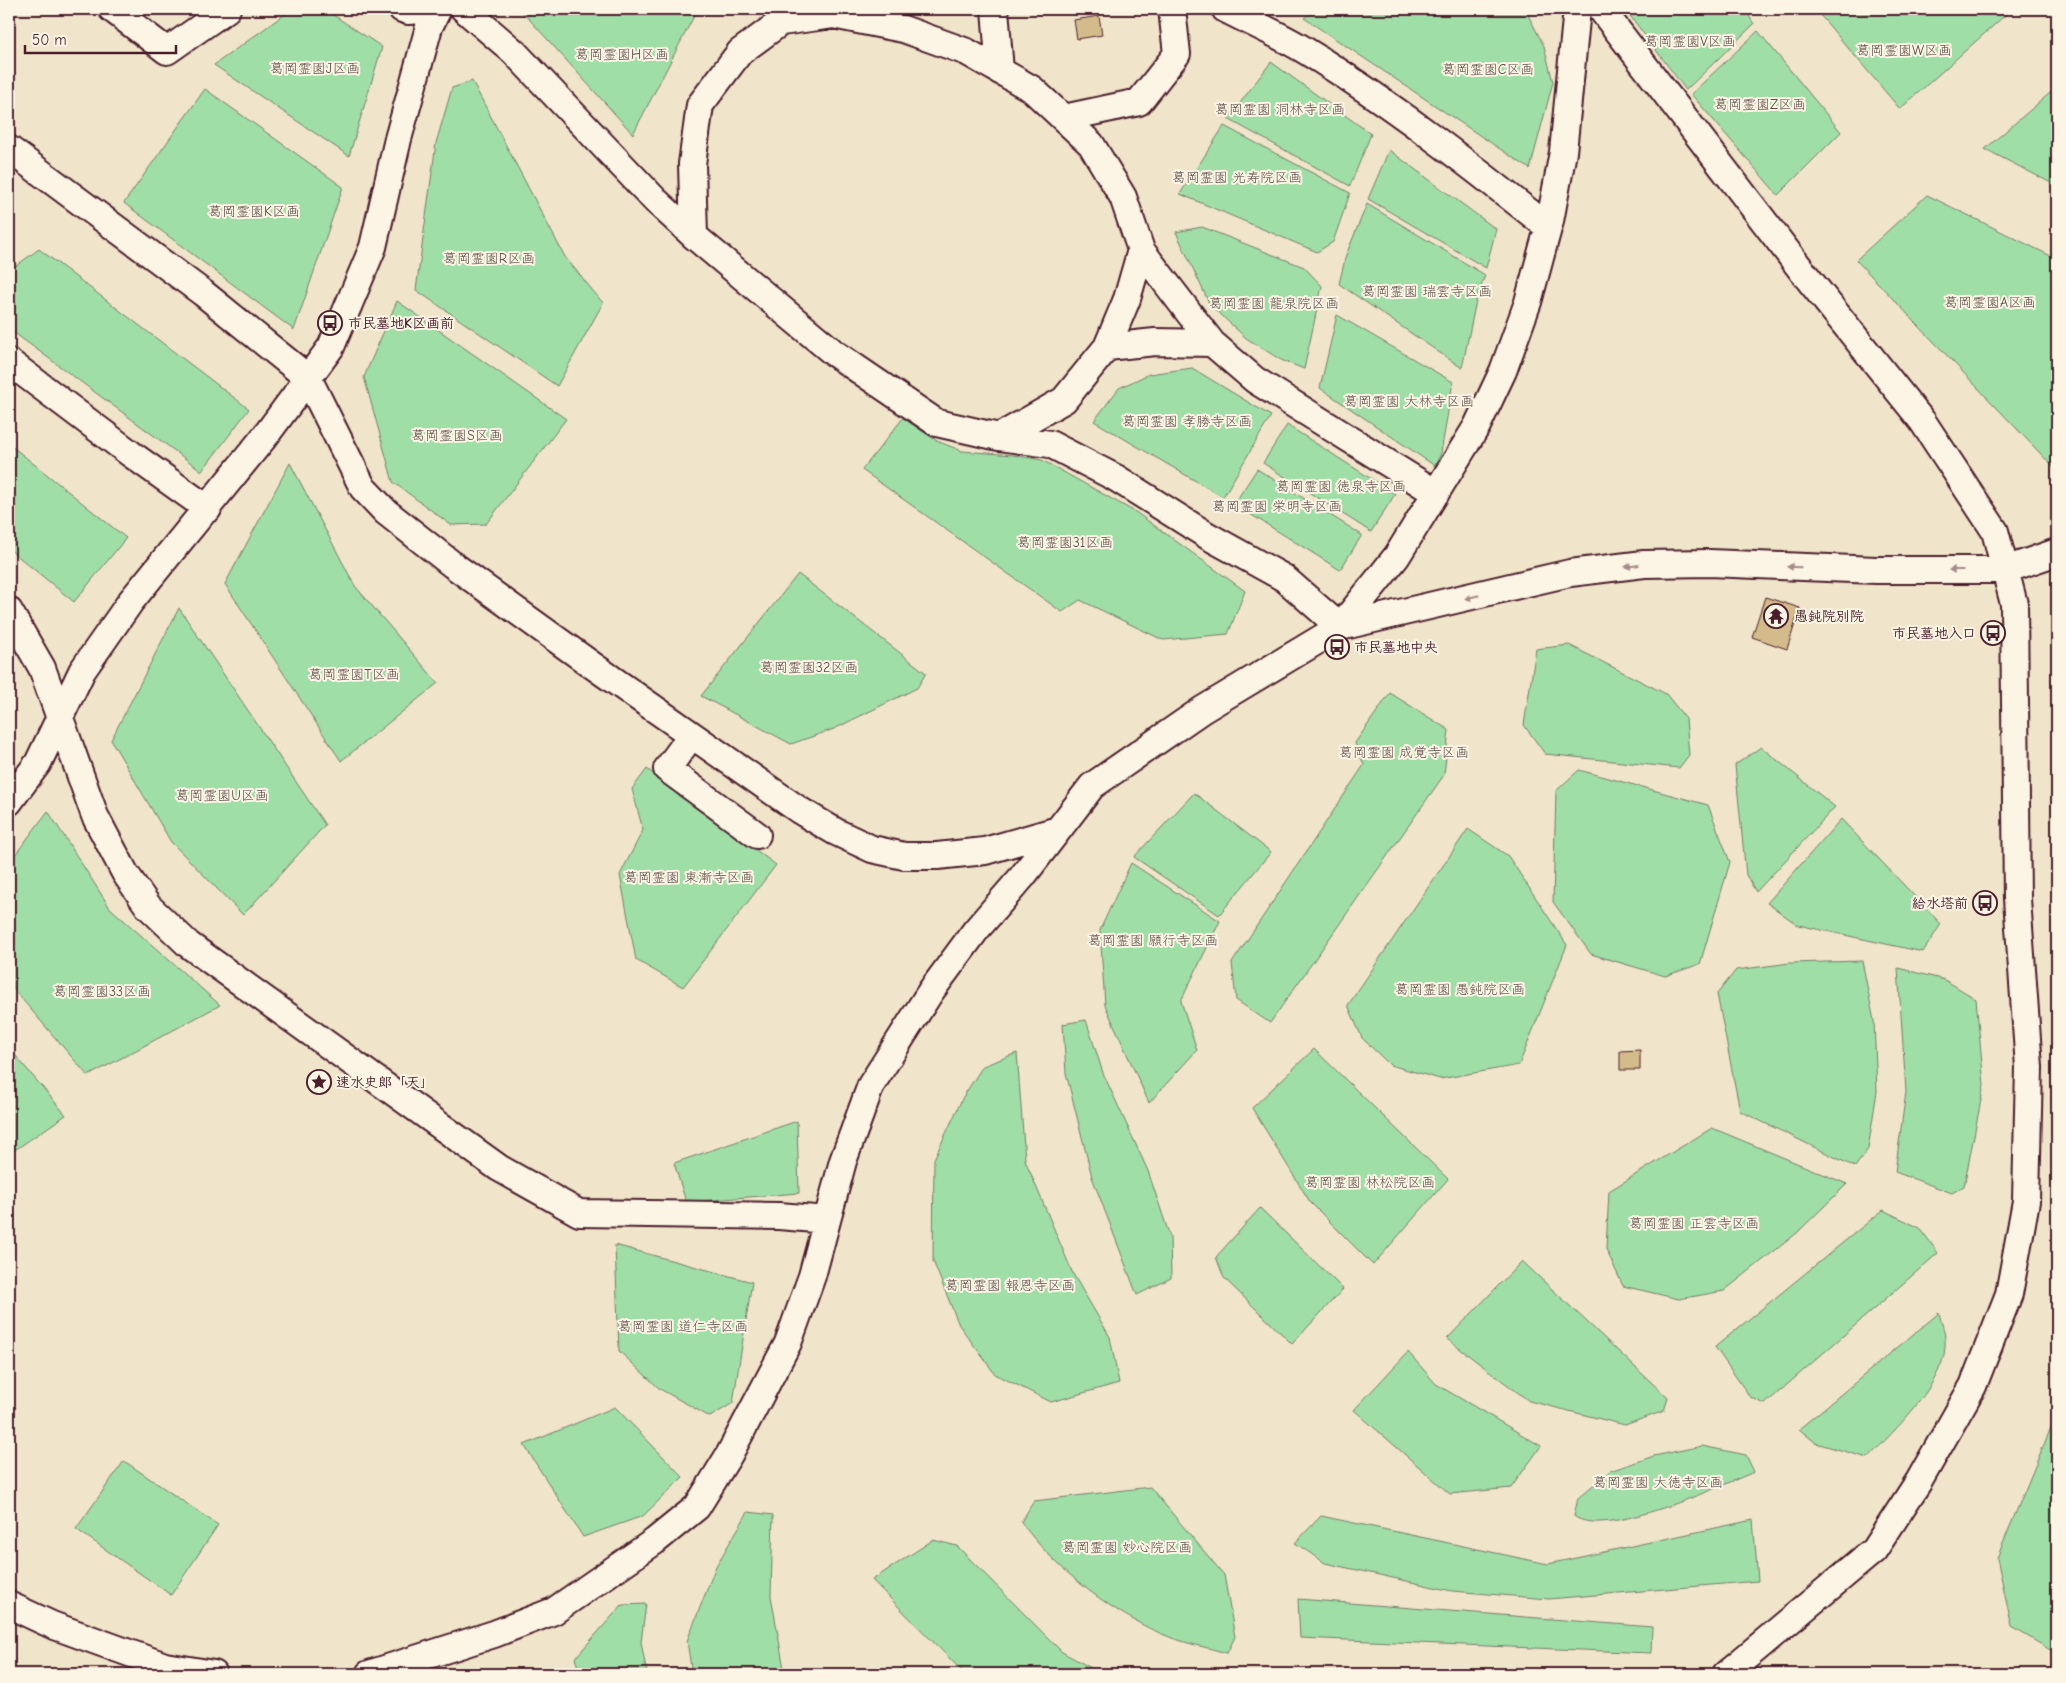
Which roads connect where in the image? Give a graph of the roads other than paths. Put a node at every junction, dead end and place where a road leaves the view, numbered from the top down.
1 (112, 9) edge
2 (227, 9) edge
3 (402, 9) edge
4 (438, 9) edge
5 (464, 9) edge
6 (995, 9) edge
7 (1172, 9) edge
8 (1225, 9) edge
9 (1601, 9) edge
10 (1573, 12) edge
11 (791, 14) edge
12 (1000, 71) junction
13 (1064, 118) junction
14 (9, 149) edge
15 (1548, 227) junction
16 (694, 236) junction
17 (1141, 250) junction
18 (1212, 343) junction
19 (1107, 347) junction
20 (9, 362) edge
21 (308, 378) junction
22 (999, 437) junction
23 (1436, 493) junction
24 (208, 509) junction
25 (2057, 552) edge
26 (2005, 570) junction
27 (9, 611) edge
28 (1340, 627) junction
29 (59, 718) junction
30 (691, 736) junction
31 (9, 802) edge
32 (1058, 830) junction
33 (757, 835) dead end
34 (827, 1220) junction
35 (9, 1605) edge
36 (214, 1674) edge
37 (369, 1674) edge
38 (1726, 1674) edge

1 - 2 street
3 - 4 street
4 - 21 street
5 - 16 street
6 - 12 street
7 - 13 street
8 - 15 street
9 - 26 street
10 - 15 street
11 - 12 street
11 - 16 street
12 - 13 street
13 - 17 street
14 - 21 street
15 - 23 street
16 - 22 street
17 - 18 street
17 - 19 street
18 - 19 street
18 - 23 street
19 - 22 street
20 - 24 street
21 - 24 street
21 - 30 street
22 - 28 street
23 - 28 street
24 - 29 street
25 - 26 street
26 -> 28 street
26 - 38 street
27 - 29 street
28 - 32 street
29 - 31 street
29 - 34 street
30 - 32 street
30 - 33 street
32 - 34 street
34 - 37 street
35 - 36 street

